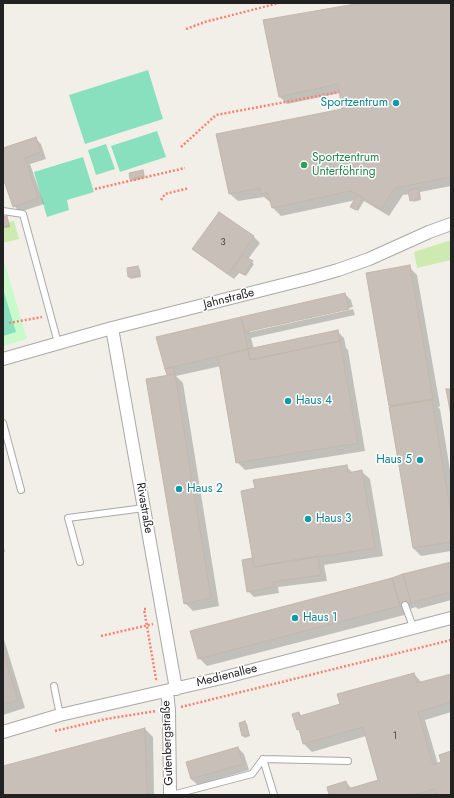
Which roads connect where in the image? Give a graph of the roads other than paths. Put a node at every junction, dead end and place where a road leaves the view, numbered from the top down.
1 (3, 211) edge
2 (451, 224) edge
3 (112, 328) junction
4 (58, 343) junction
5 (3, 359) edge
6 (3, 422) edge
7 (21, 490) dead end
8 (144, 508) junction
9 (80, 562) dead end
10 (406, 605) dead end
11 (451, 618) edge
12 (412, 627) junction
13 (54, 686) dead end
14 (171, 690) junction
15 (60, 715) junction
16 (3, 732) edge
17 (263, 759) junction
18 (348, 761) dead end
19 (171, 795) edge
20 (274, 795) edge

1 - 4 lane
2 - 3 street, Jahnstraße
3 - 4 street, Jahnstraße
3 - 8 street, Rivastraße
4 - 5 street, Jahnstraße
6 - 7 lane
8 - 9 lane
8 - 14 street, Rivastraße
10 - 12 lane
11 - 12 street, Medienallee
12 - 14 street, Medienallee
13 - 15 lane
14 - 15 street, Medienallee
14 - 19 street, Gutenbergstraße
15 - 16 street, Medienallee
17 - 18 lane
17 - 19 lane
17 - 20 lane

